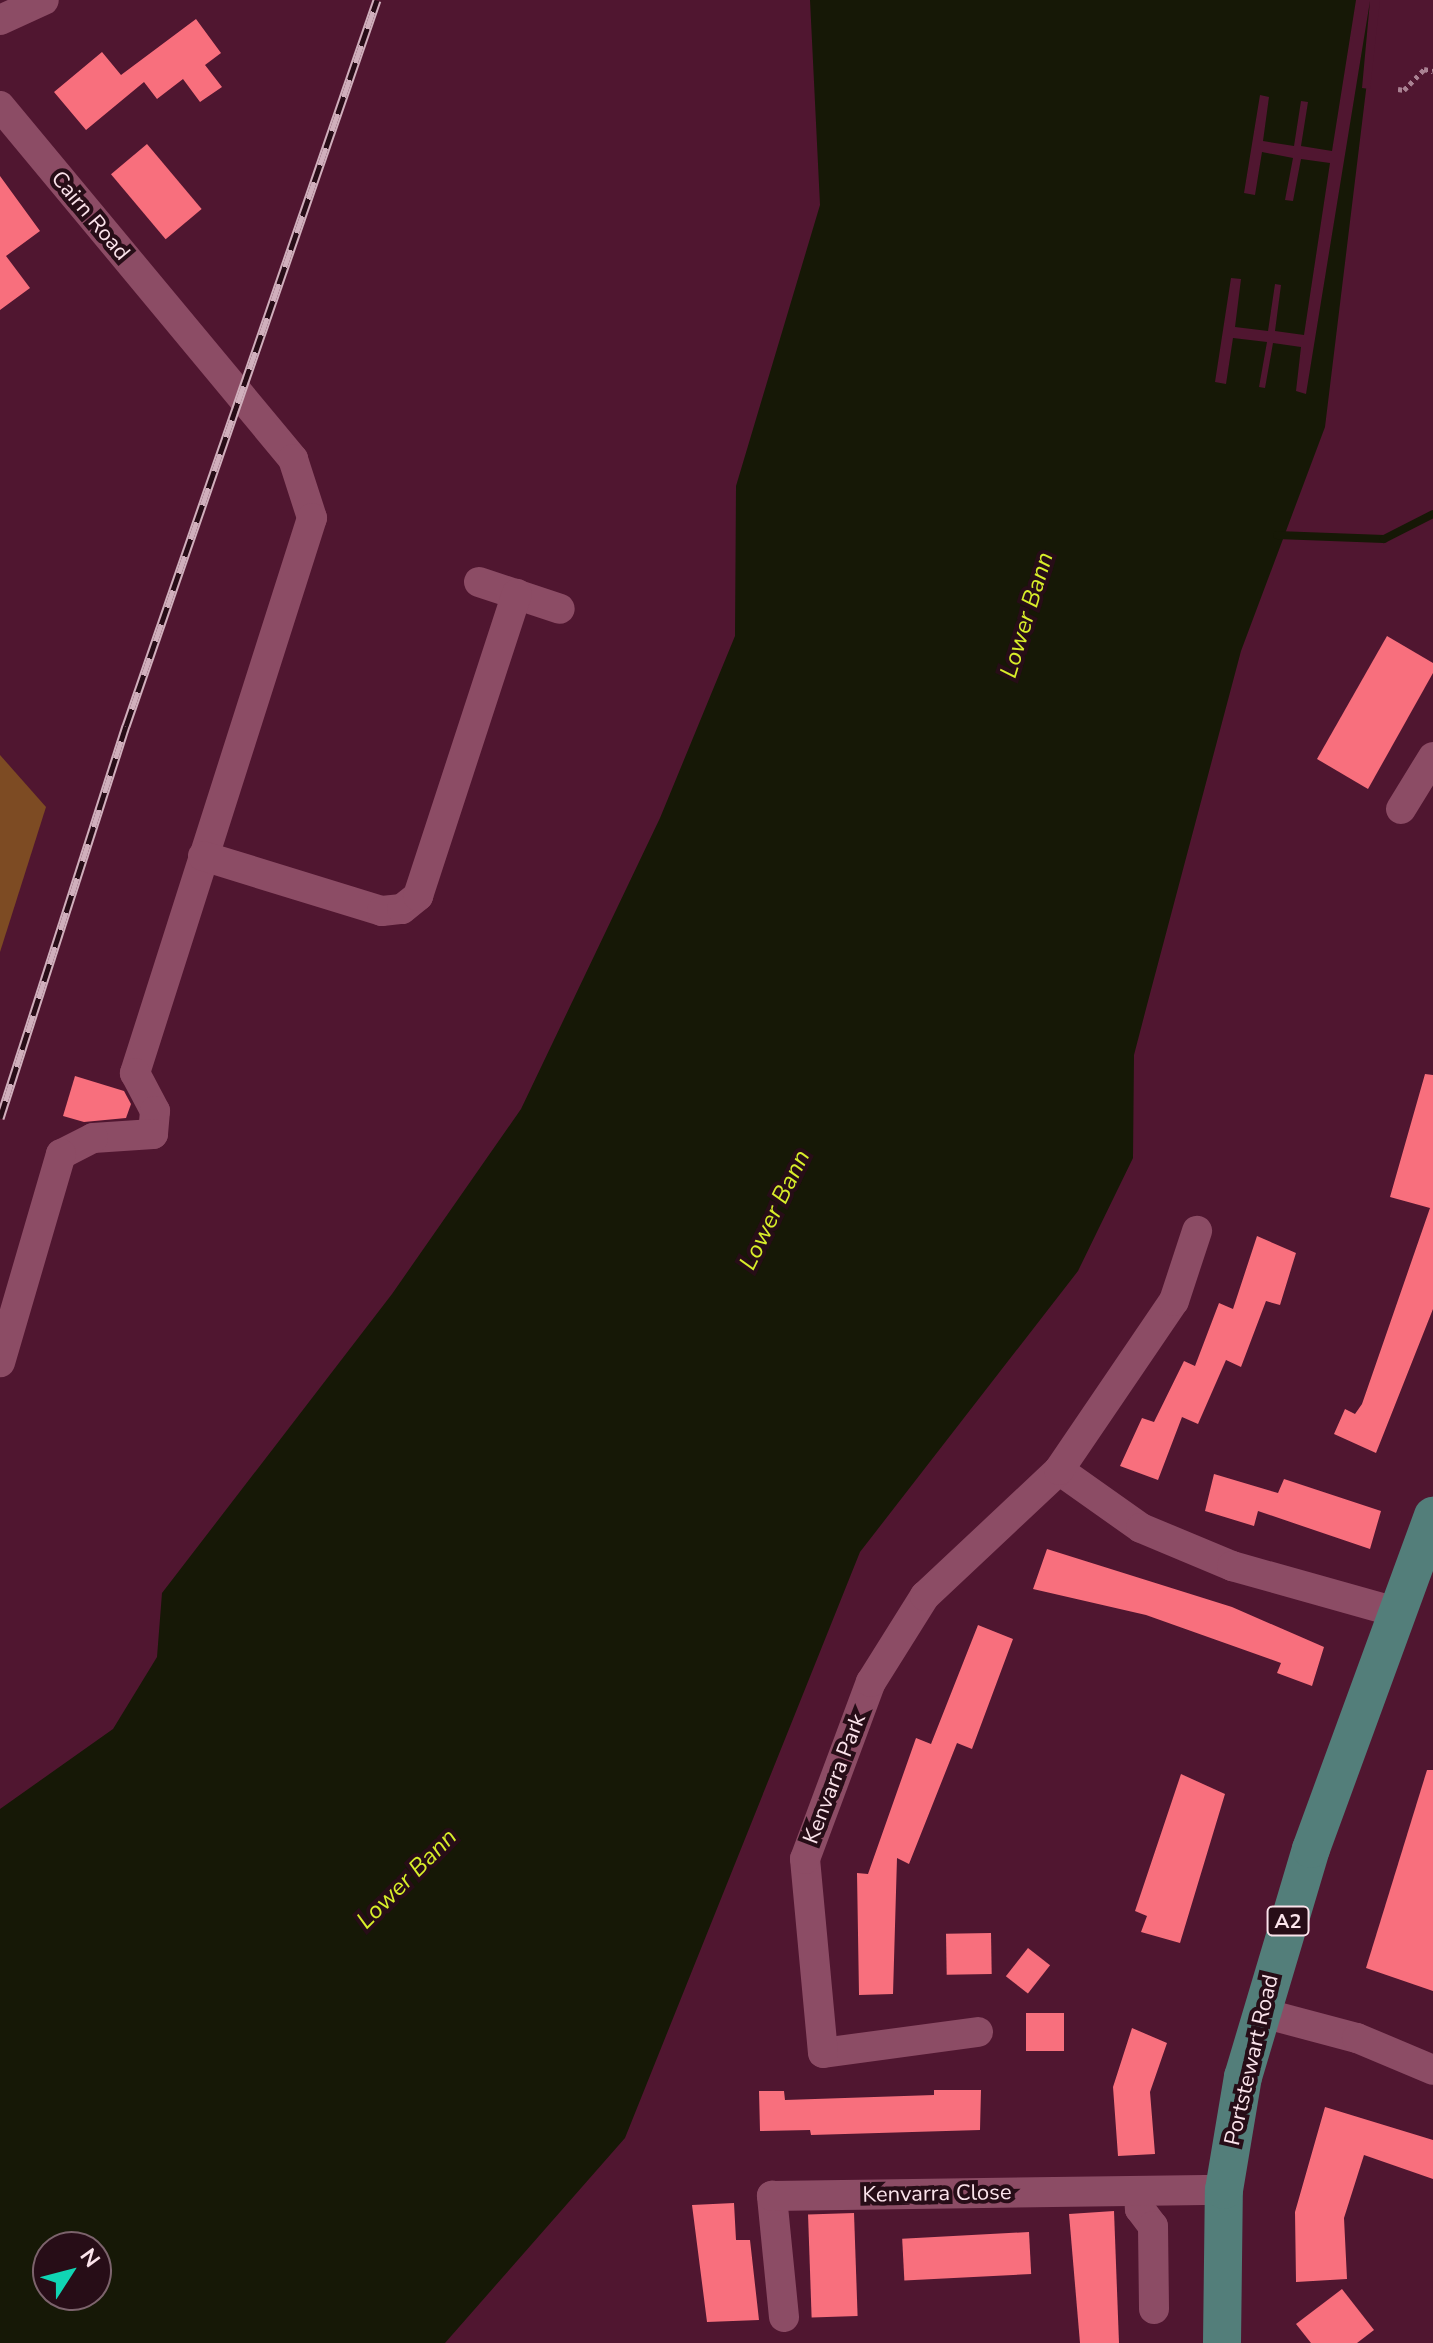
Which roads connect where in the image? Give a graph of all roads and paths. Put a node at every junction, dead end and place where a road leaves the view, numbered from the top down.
1 (44, 0) edge
2 (0, 20) edge
3 (1433, 71) edge
4 (1398, 89) dead end
5 (0, 106) edge
6 (479, 582) dead end
7 (517, 594) junction
8 (560, 609) dead end
9 (1433, 757) edge
10 (1401, 809) dead end
11 (203, 856) junction
12 (1197, 1231) dead end
13 (0, 1362) edge
14 (1059, 1470) junction
15 (1433, 1516) edge
16 (1399, 1613) junction
17 (1259, 2012) junction
18 (978, 2032) dead end
19 (1433, 2070) edge
20 (1224, 2190) junction
21 (1139, 2192) junction
22 (1154, 2309) dead end
23 (784, 2317) dead end
24 (1222, 2343) edge

1 - 2 street
3 - 4 path
5 - 11 street, Cairn Road
6 - 7 street
7 - 8 street
7 - 11 street
9 - 10 street
11 - 13 street, Cairn Road
12 - 14 street, Kenvarra Park
14 - 16 street
14 - 18 street, Kenvarra Park
15 - 16 main road, Portstewart Road / A2
16 - 17 main road, Portstewart Road / A2
17 - 19 street
17 - 20 main road, Portstewart Road / A2
20 - 21 street, Kenvarra Close
20 - 24 main road, Portstewart Road / A2
21 - 22 street
21 - 23 street, Kenvarra Close

